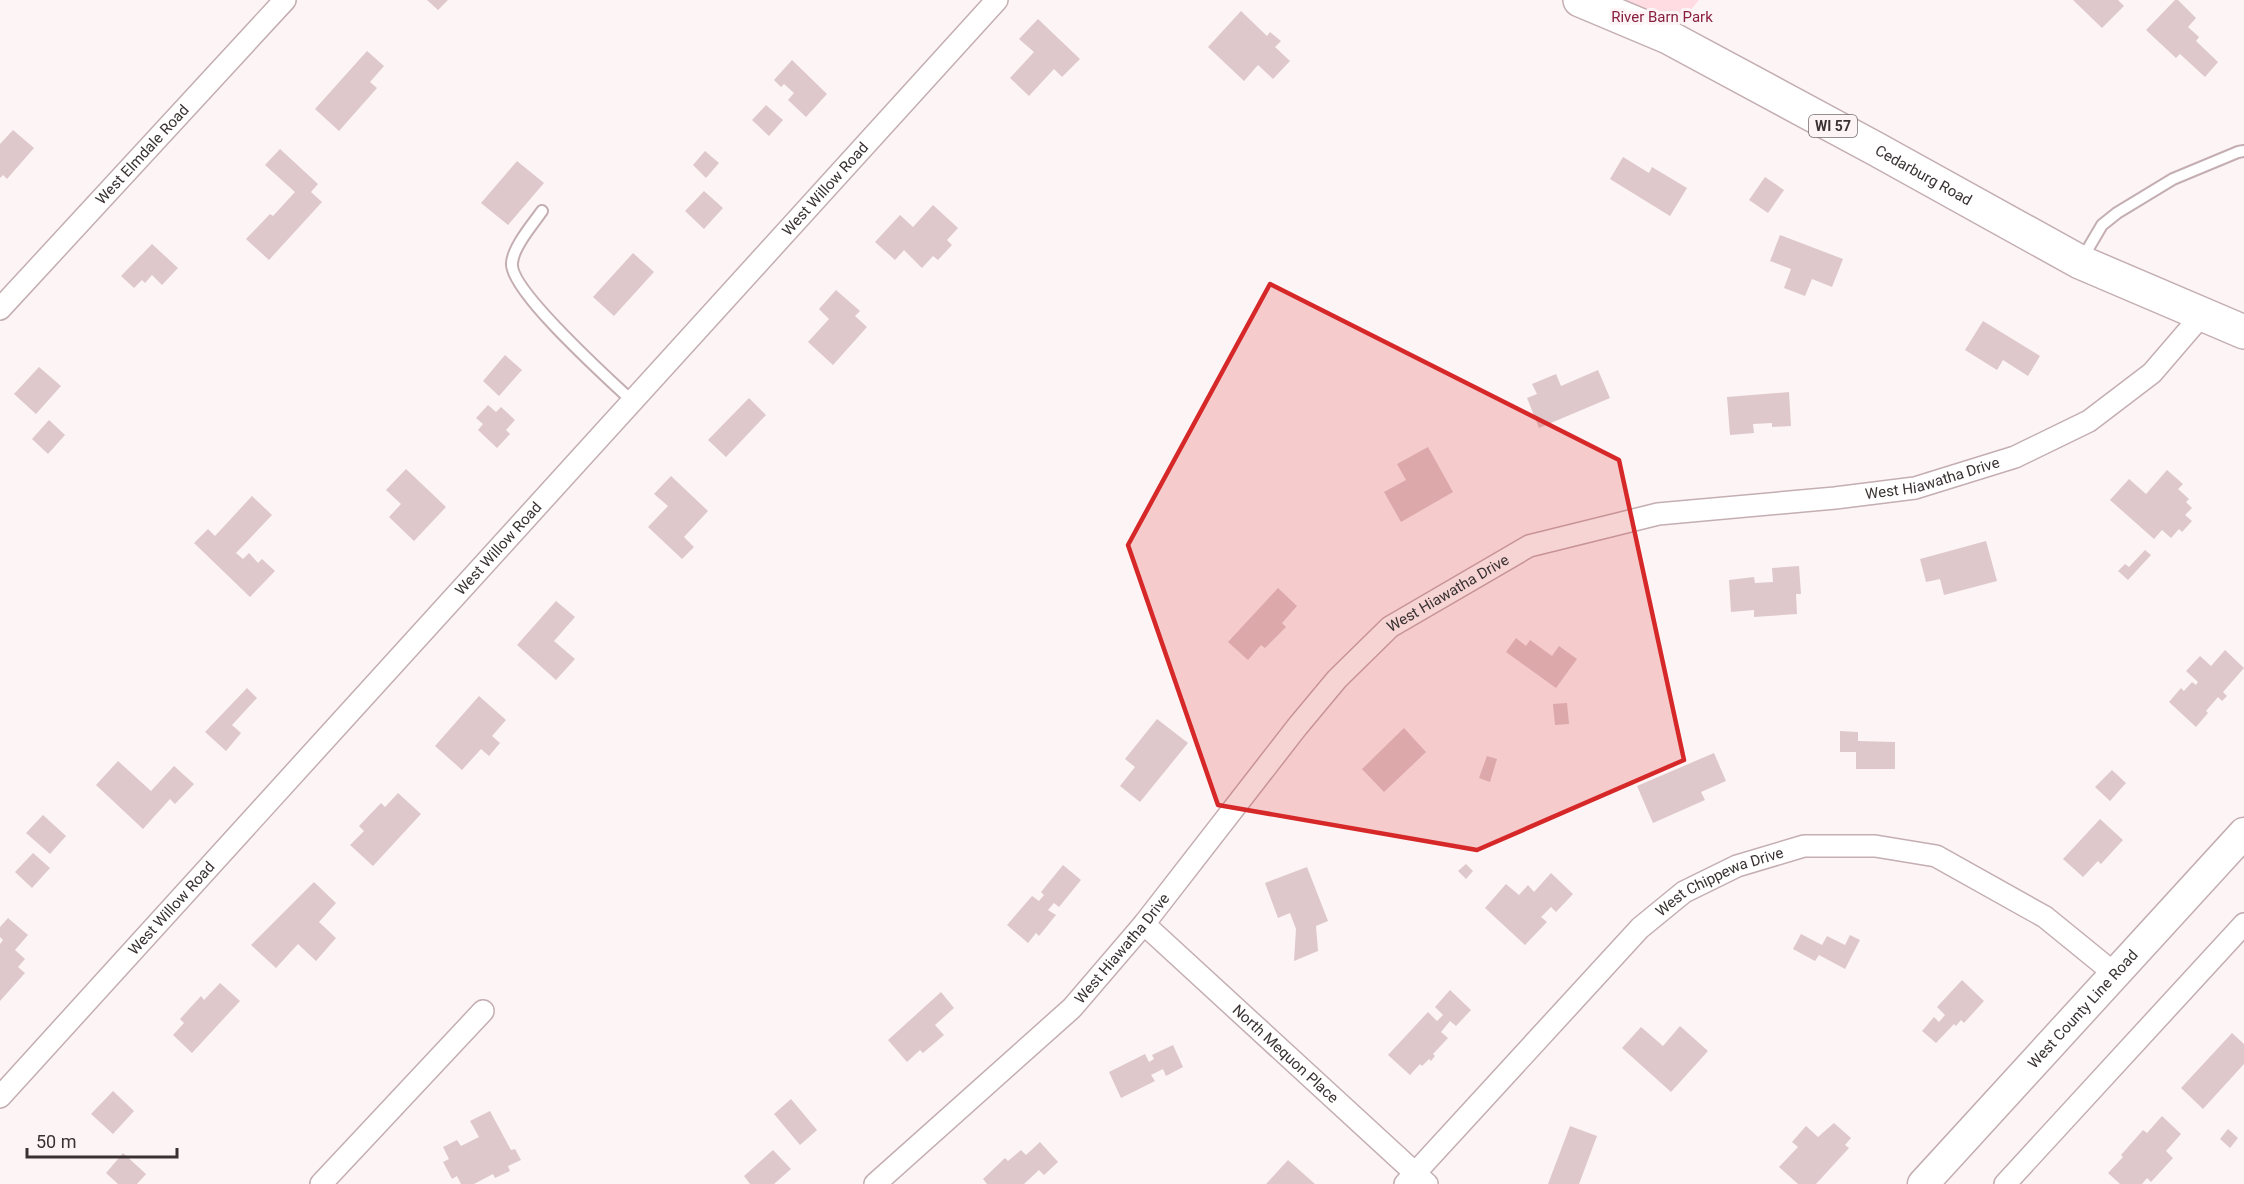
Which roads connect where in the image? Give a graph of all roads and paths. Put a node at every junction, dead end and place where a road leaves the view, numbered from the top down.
1 (285, 0) edge
2 (997, 0) edge
3 (1580, 0) edge
4 (2244, 151) edge
5 (542, 211) dead end
6 (2080, 262) junction
7 (0, 309) edge
8 (2201, 316) junction
9 (2244, 332) edge
10 (2244, 356) edge
11 (632, 401) junction
12 (2244, 833) edge
13 (1144, 924) junction
14 (2244, 924) edge
15 (2115, 974) junction
16 (483, 1011) dead end
17 (0, 1096) edge
18 (1415, 1180) edge
19 (321, 1184) edge
20 (875, 1184) edge
21 (1923, 1184) edge
22 (2005, 1184) edge

1 - 7 street, West Elmdale Road
2 - 11 street, West Willow Road
3 - 6 main road, Cedarburg Road / WI 57
4 - 6 lane
5 - 11 lane
6 - 8 main road, Cedarburg Road / WI 57
8 - 9 main road, Cedarburg Road / WI 57
8 - 10 main road, Cedarburg Road / WI 57
8 - 13 street, West Hiawatha Drive
11 - 17 street, West Willow Road
12 - 15 street, West County Line Road
13 - 18 street, North Mequon Place
13 - 20 street, West Hiawatha Drive
14 - 22 street
15 - 18 street, West Chippewa Drive
15 - 21 street, West County Line Road
16 - 19 street

